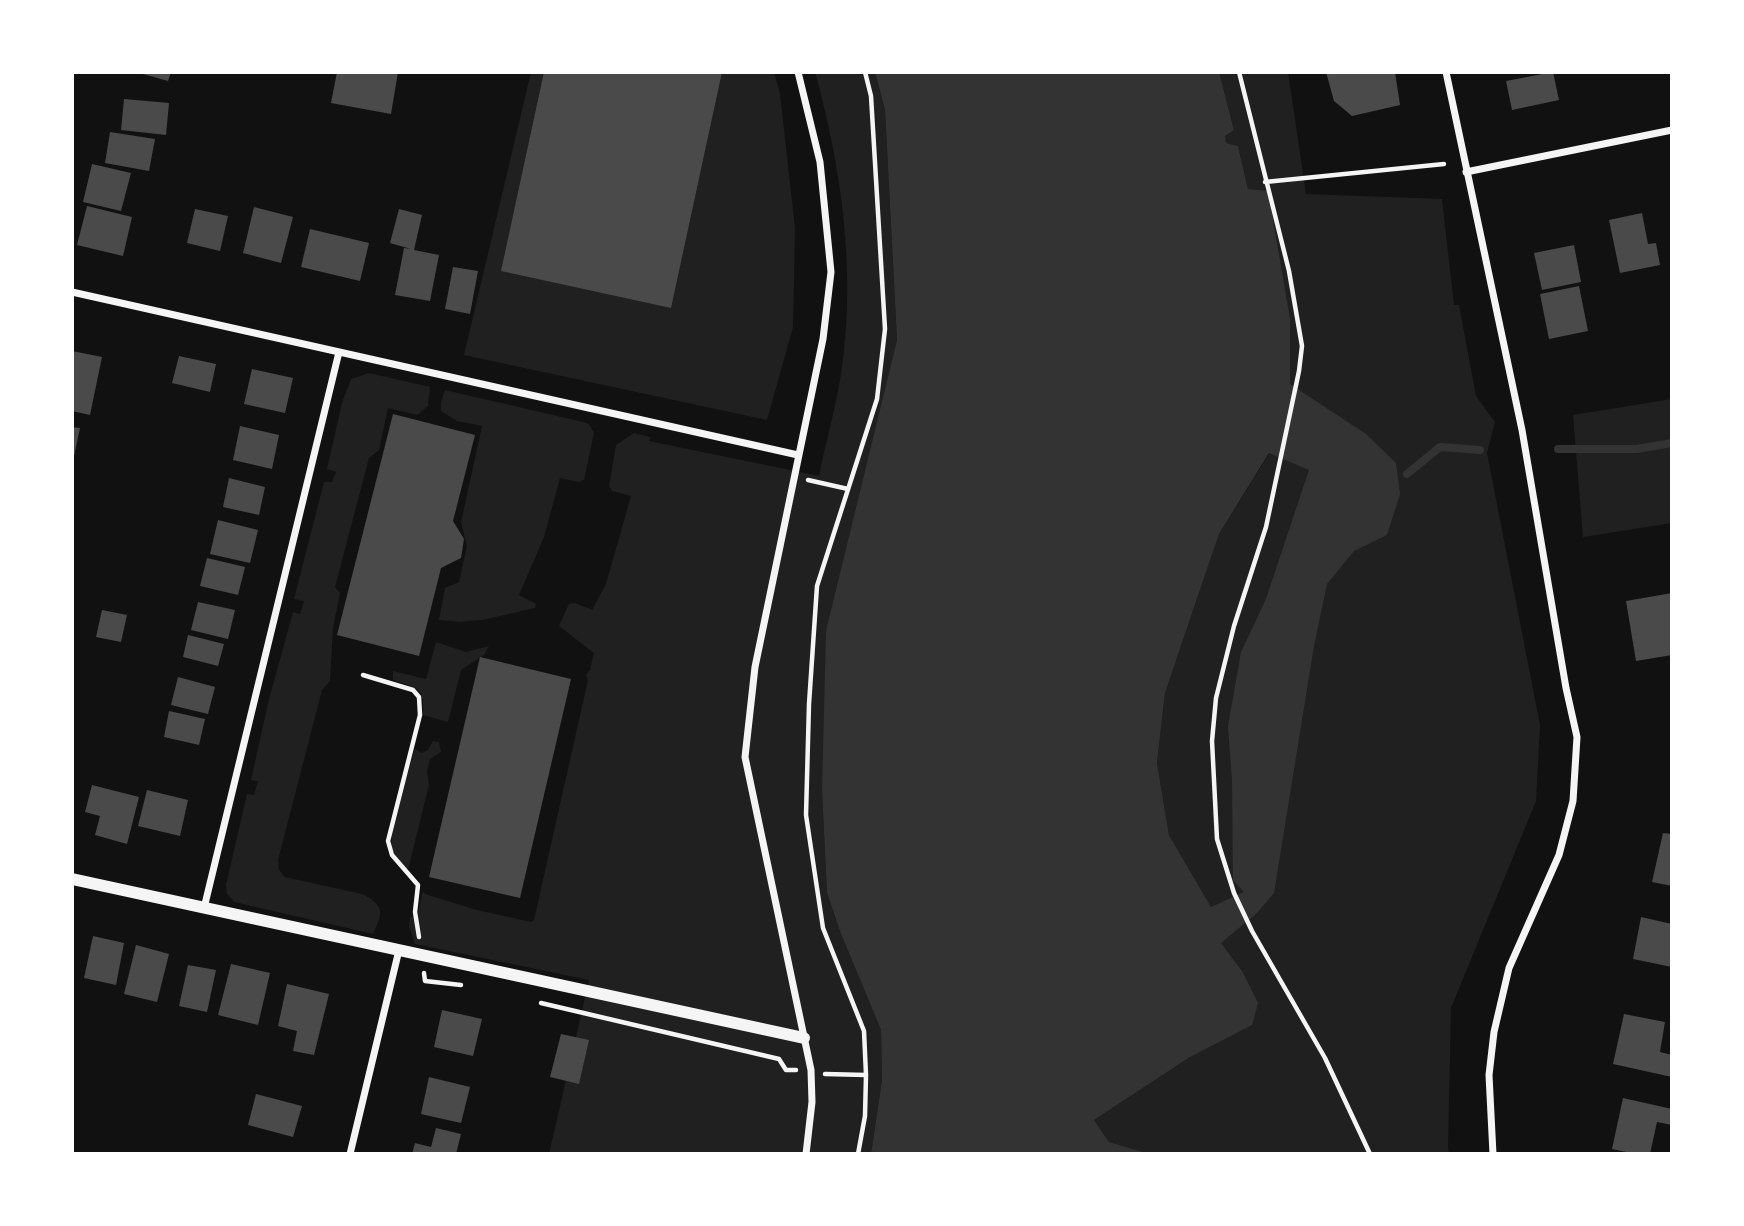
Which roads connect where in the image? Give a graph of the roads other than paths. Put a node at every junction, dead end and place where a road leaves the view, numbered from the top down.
1 (798, 72) edge
2 (1446, 72) edge
3 (1672, 130) edge
4 (1466, 172) junction
5 (72, 292) edge
6 (339, 352) junction
7 (798, 455) junction
8 (72, 879) edge
9 (204, 908) junction
10 (399, 950) junction
11 (804, 1038) junction
12 (349, 1154) edge
13 (806, 1154) edge
14 (1493, 1154) edge

1 - 7 street
2 - 4 street
3 - 4 street
4 - 14 street
5 - 6 street
6 - 7 street
6 - 9 street
7 - 11 street
8 - 9 street
9 - 10 street
10 - 11 street
10 - 12 street
11 - 13 street

